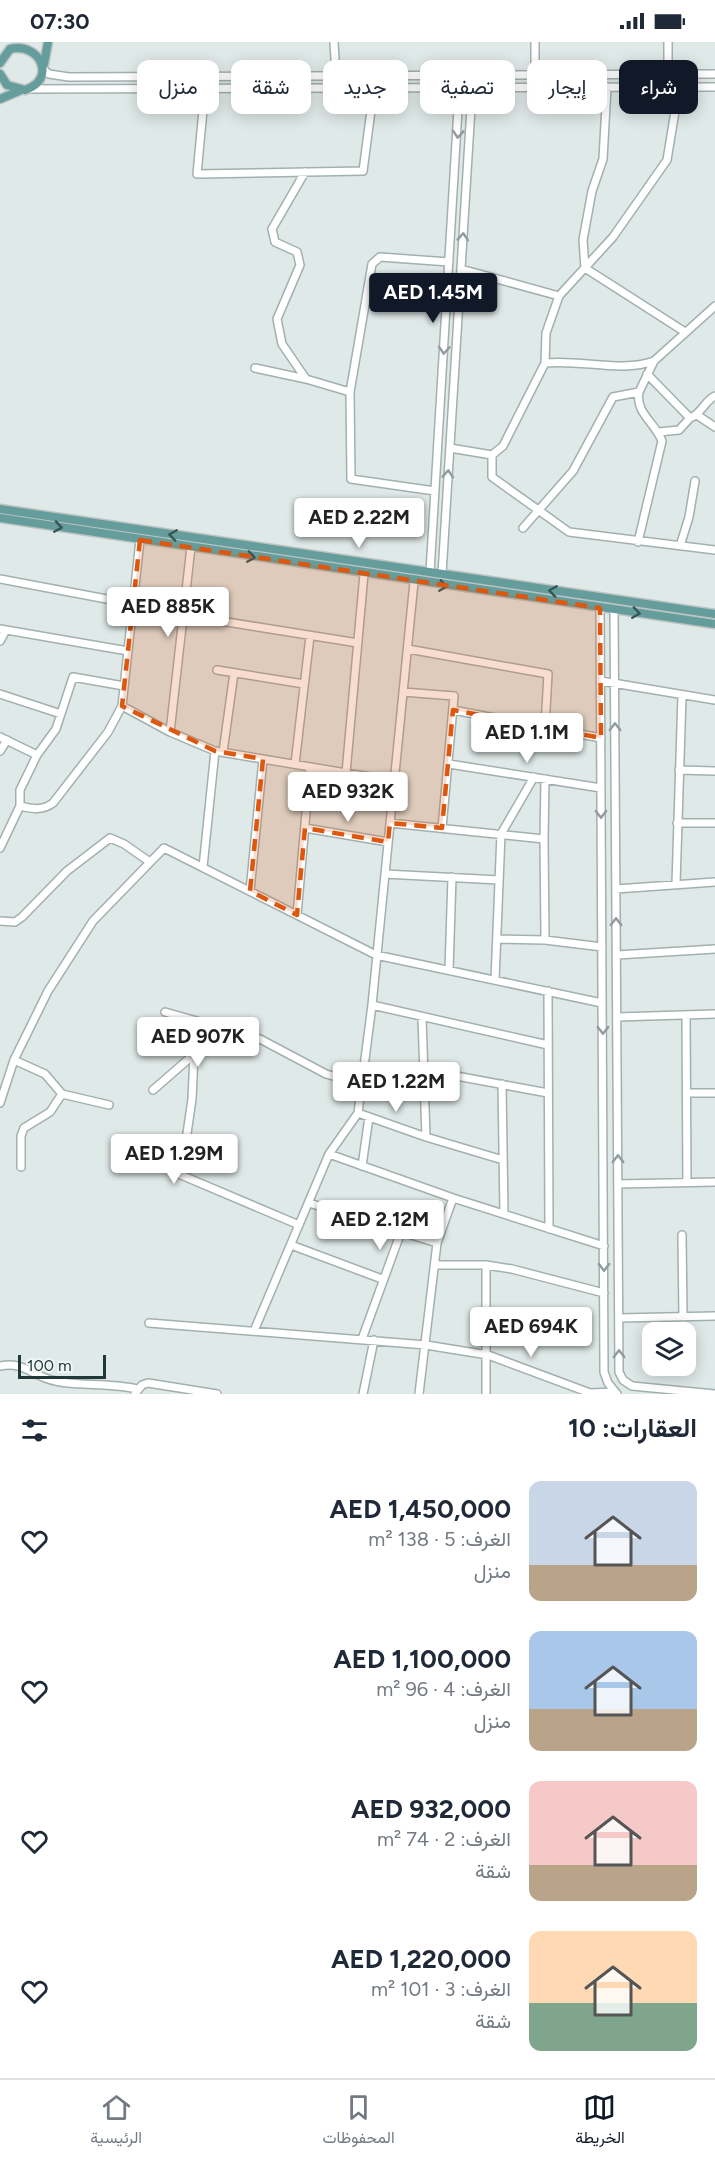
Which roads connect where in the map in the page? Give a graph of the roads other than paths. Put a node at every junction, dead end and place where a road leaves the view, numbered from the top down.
1 (48, 42) edge
2 (334, 42) edge
3 (535, 42) edge
4 (668, 42) edge
5 (26, 44) edge
6 (335, 60) edge
7 (535, 60) edge
8 (668, 60) edge
9 (0, 63) edge
10 (44, 70) junction
11 (0, 74) edge
12 (698, 74) edge
13 (715, 74) edge
14 (323, 76) edge
15 (607, 87) edge
16 (619, 87) edge
17 (698, 87) edge
18 (715, 87) edge
19 (31, 88) junction
20 (323, 88) edge
21 (137, 89) edge
22 (219, 89) edge
23 (19, 90) junction
24 (0, 99) edge
25 (203, 114) edge
26 (371, 114) edge
27 (459, 114) edge
28 (471, 114) edge
29 (606, 114) edge
30 (675, 114) edge
31 (305, 172) junction
32 (450, 262) junction
33 (585, 268) junction
34 (461, 269) junction
35 (559, 296) junction
36 (715, 306) edge
37 (685, 332) junction
38 (654, 361) junction
39 (545, 363) junction
40 (255, 368) dead end
41 (647, 374) junction
42 (306, 379) junction
43 (350, 392) junction
44 (639, 392) junction
45 (715, 396) edge
46 (694, 417) junction
47 (715, 427) edge
48 (659, 432) junction
49 (450, 448) junction
50 (492, 455) junction
51 (695, 481) dead end
52 (435, 491) junction
53 (0, 510) edge
54 (539, 510) junction
55 (0, 518) edge
56 (523, 528) dead end
57 (140, 540) junction
58 (638, 542) junction
59 (680, 546) junction
60 (191, 548) junction
61 (715, 550) edge
62 (430, 573) junction
63 (364, 574) junction
64 (442, 574) junction
65 (0, 579) edge
66 (414, 582) junction
67 (133, 604) junction
68 (600, 608) junction
69 (614, 610) junction
70 (715, 614) edge
71 (183, 615) junction
72 (715, 624) edge
73 (3, 630) edge
74 (310, 636) junction
75 (0, 641) edge
76 (358, 643) junction
77 (408, 649) junction
78 (128, 651) junction
79 (217, 670) dead end
80 (234, 673) junction
81 (601, 681) junction
82 (615, 683) junction
83 (304, 684) junction
84 (124, 686) junction
85 (403, 692) junction
86 (0, 694) edge
87 (681, 696) junction
88 (715, 700) edge
89 (122, 706) junction
90 (453, 710) junction
91 (61, 714) junction
92 (545, 727) junction
93 (170, 732) junction
94 (601, 738) junction
95 (3, 739) edge
96 (0, 751) edge
97 (215, 751) junction
98 (223, 752) junction
99 (37, 755) junction
100 (263, 759) junction
101 (295, 764) junction
102 (449, 764) junction
103 (310, 767) junction
104 (679, 770) junction
105 (715, 771) edge
106 (346, 773) junction
107 (534, 777) junction
108 (545, 779) junction
109 (394, 781) junction
110 (601, 788) junction
111 (20, 806) junction
112 (715, 822) edge
113 (390, 823) junction
114 (677, 823) junction
115 (304, 828) junction
116 (442, 828) junction
117 (501, 834) junction
118 (544, 839) junction
119 (388, 842) junction
120 (0, 848) edge
121 (150, 862) junction
122 (202, 867) junction
123 (385, 874) junction
124 (452, 877) junction
125 (499, 880) junction
126 (715, 882) edge
127 (676, 884) junction
128 (616, 889) junction
129 (250, 891) junction
130 (297, 915) junction
131 (0, 921) edge
132 (545, 937) dead end
133 (497, 939) junction
134 (602, 947) junction
135 (715, 949) edge
136 (376, 955) junction
137 (616, 955) junction
138 (449, 970) junction
139 (495, 980) junction
140 (548, 991) junction
141 (602, 1003) junction
142 (372, 1005) junction
143 (165, 1012) dead end
144 (715, 1014) edge
145 (686, 1015) junction
146 (422, 1017) junction
147 (617, 1017) junction
148 (223, 1029) junction
149 (548, 1045) junction
150 (194, 1055) junction
151 (14, 1060) junction
152 (424, 1070) junction
153 (0, 1075) edge
154 (9, 1077) junction
155 (362, 1084) junction
156 (502, 1084) junction
157 (153, 1090) dead end
158 (548, 1093) junction
159 (687, 1093) junction
160 (715, 1093) edge
161 (62, 1094) junction
162 (0, 1102) edge
163 (109, 1106) dead end
164 (358, 1113) junction
165 (369, 1117) junction
166 (426, 1137) junction
167 (329, 1154) junction
168 (503, 1160) junction
169 (362, 1166) junction
170 (21, 1167) dead end
171 (687, 1182) junction
172 (715, 1182) edge
173 (618, 1184) junction
174 (453, 1198) junction
175 (309, 1203) junction
176 (504, 1214) junction
177 (299, 1225) junction
178 (549, 1229) junction
179 (401, 1232) junction
180 (682, 1234) dead end
181 (437, 1243) junction
182 (291, 1245) junction
183 (604, 1246) junction
184 (435, 1265) junction
185 (486, 1265) junction
186 (382, 1279) junction
187 (604, 1293) junction
188 (715, 1316) edge
189 (683, 1317) junction
190 (619, 1318) junction
191 (149, 1323) dead end
192 (254, 1331) junction
193 (362, 1339) junction
194 (374, 1340) junction
195 (426, 1345) junction
196 (488, 1355) junction
197 (0, 1366) edge
198 (136, 1392) edge
199 (615, 1393) edge
200 (217, 1394) edge
201 (363, 1394) edge
202 (419, 1394) edge
203 (486, 1394) edge
204 (715, 1394) edge

1 - 10 main road
2 - 6 street
3 - 7 street
4 - 8 street
5 - 9 main road
5 - 10 main road
10 - 14 street
10 - 19 main road
11 - 23 main road
12 - 13 street
15 - 16 street
17 - 18 street
19 - 21 street
19 - 23 main road
20 - 22 street
23 - 24 main road
25 - 31 street
26 - 31 street
27 -> 32 street
34 -> 28 street
29 - 33 street
30 - 33 street
31 - 42 street
32 - 43 street
32 -> 52 street
33 - 35 street
33 - 37 street
34 - 35 street
34 - 49 street
35 - 39 street
36 - 37 street
37 - 38 street
38 - 39 street
38 - 41 street
39 - 50 street
40 - 42 street
41 - 44 street
41 - 46 street
42 - 43 street
43 - 52 street
44 - 48 street
44 - 54 street
45 - 46 street
46 - 47 street
46 - 48 street
48 - 58 street
49 - 50 street
64 -> 49 street
50 - 54 street
51 - 59 street
52 - 62 street
62 -> 53 main road
54 - 56 street
54 - 58 street
55 -> 57 main road
57 - 60 main road
57 - 67 street
58 - 59 street
59 - 61 street
60 -> 63 main road
60 - 71 street
62 - 64 main road
63 - 66 main road
63 - 76 street
70 -> 64 main road
65 - 67 street
66 -> 68 main road
66 - 77 street
67 - 78 street
68 - 69 main road
68 - 81 street
69 -> 72 main road
69 - 82 street
71 - 74 street
71 - 93 street
73 - 75 street
73 - 78 street
74 - 76 street
74 - 83 street
76 - 106 street
77 - 85 street
77 - 92 street
78 - 84 street
79 - 80 street
80 - 83 street
80 - 98 street
81 - 82 street
81 - 94 street
82 - 87 street
128 -> 82 street
83 - 101 street
84 - 89 street
84 - 91 street
85 - 90 street
85 - 109 street
86 - 91 street
87 - 88 street
87 - 104 street
89 - 93 street
89 - 111 street
90 - 92 street
90 - 102 street
91 - 99 street
92 - 94 street
93 - 97 street
94 - 110 street
95 - 96 street
95 - 99 street
97 - 98 street
97 - 122 street
98 - 100 street
99 - 111 street
100 - 101 street
100 - 129 street
101 - 103 street
102 - 107 street
102 - 116 street
103 - 106 street
103 - 115 street
104 - 105 street
104 - 114 street
106 - 109 street
107 - 108 street
107 - 117 street
108 - 110 street
108 - 118 street
109 - 113 street
110 -> 134 street
111 - 120 street
112 - 114 street
113 - 116 street
113 - 119 street
114 - 127 street
115 - 119 street
115 - 130 street
116 - 117 street
117 - 118 street
117 - 125 street
118 - 132 street
119 - 123 street
121 - 122 street
121 - 131 street
121 - 151 street
122 - 129 street
123 - 124 street
123 - 136 street
124 - 125 street
124 - 138 street
125 - 133 street
126 - 127 street
127 - 128 street
137 -> 128 street
129 - 130 street
130 - 136 street
133 - 134 street
133 - 139 street
134 - 141 street
135 - 137 street
136 - 138 street
136 - 142 street
137 - 147 street
138 - 139 street
139 - 140 street
140 - 141 street
140 - 149 street
141 -> 183 street
142 - 146 street
142 - 155 street
143 - 148 street
144 - 145 street
145 - 147 street
145 - 159 street
146 - 149 street
146 - 152 street
173 -> 147 street
148 - 150 street
148 - 155 street
149 - 158 street
150 - 157 street
150 - 177 street
151 - 154 street
151 - 161 street
152 - 156 street
152 - 166 street
153 - 154 street
154 - 162 street
155 - 164 street
156 - 158 street
156 - 168 street
158 - 178 street
159 - 160 street
159 - 171 street
161 - 163 street
161 - 170 street
164 - 165 street
164 - 167 street
165 - 166 street
165 - 169 street
166 - 168 street
167 - 169 street
167 - 175 street
168 - 176 street
169 - 174 street
171 - 172 street
171 - 173 street
173 - 190 street
174 - 176 street
174 - 181 street
175 - 177 street
175 - 179 street
176 - 178 street
177 - 182 street
178 - 183 street
179 - 181 street
179 - 186 street
180 - 189 street
181 - 184 street
182 - 186 street
182 - 192 street
183 -> 187 street
184 - 185 street
184 - 195 street
185 - 187 street
185 - 196 street
186 - 193 street
187 - 199 street
188 - 189 street
189 - 190 street
204 -> 190 street
191 - 192 street
192 - 193 street
193 - 194 street
194 - 195 street
194 - 201 street
195 - 196 street
195 - 202 street
196 - 199 street
196 - 203 street
197 - 198 street
198 - 200 street

